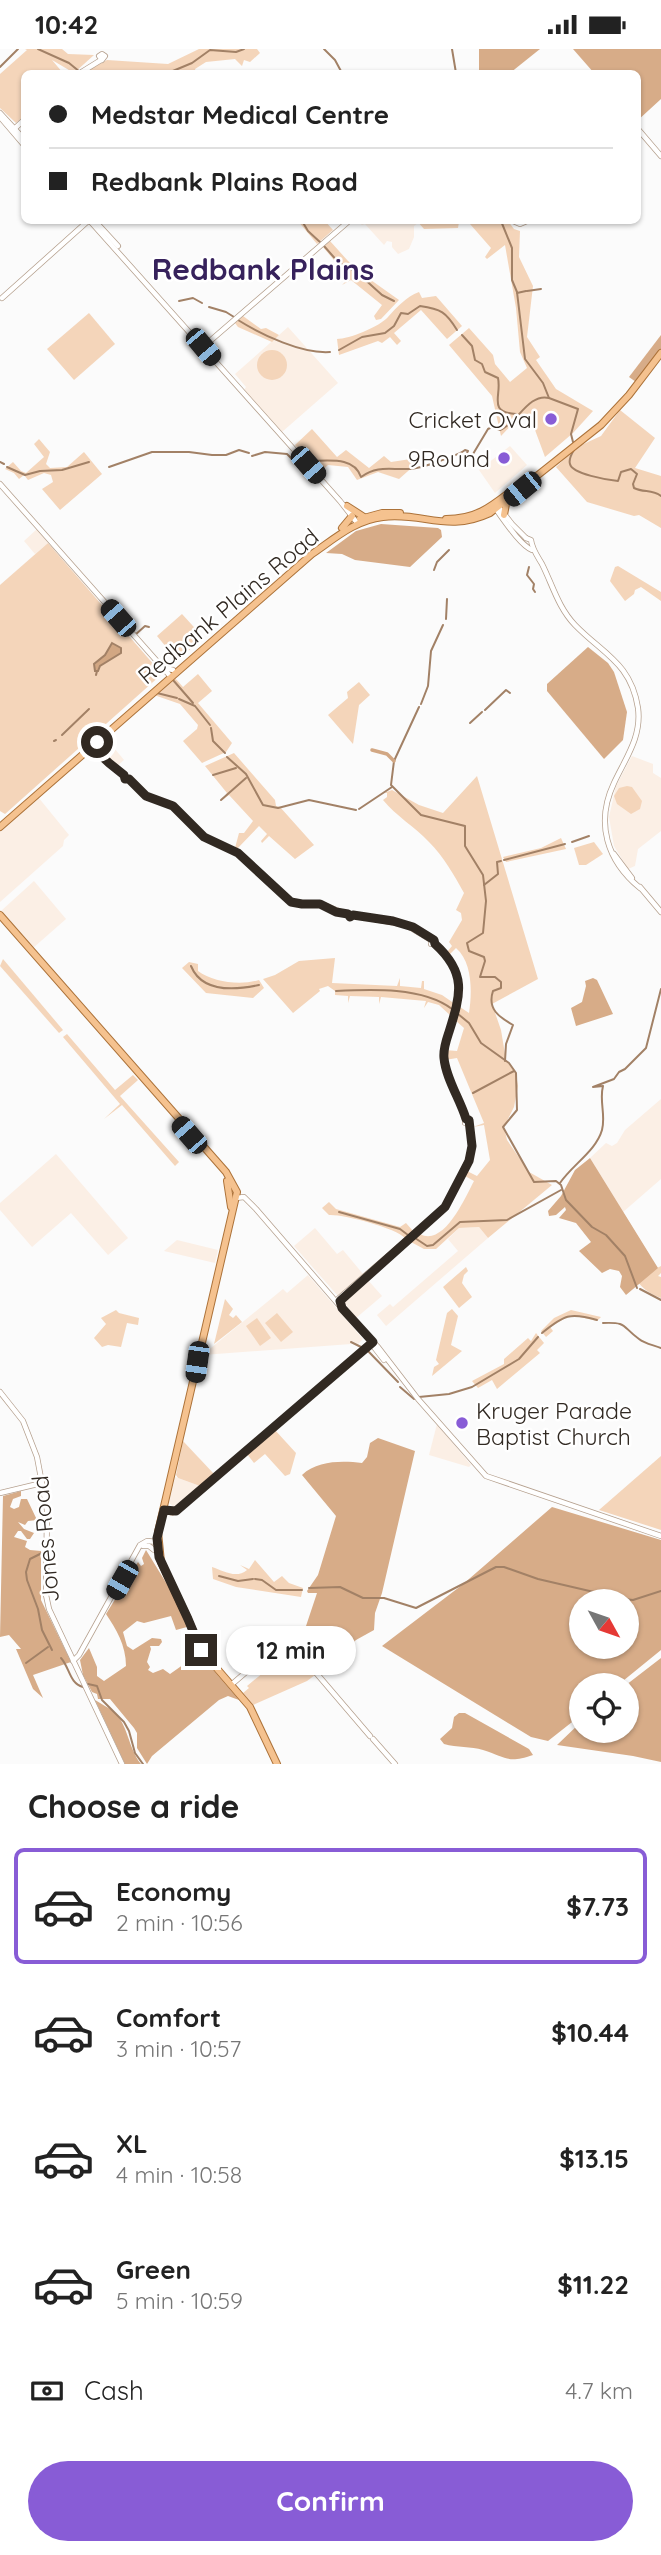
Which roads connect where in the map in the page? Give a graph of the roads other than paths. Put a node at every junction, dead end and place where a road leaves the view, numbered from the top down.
1 (101, 54) edge
2 (84, 70) edge
3 (0, 115) edge
4 (21, 126) edge
5 (15, 131) junction
6 (641, 133) edge
7 (21, 136) edge
8 (21, 140) edge
9 (661, 156) edge
10 (87, 224) edge
11 (87, 224) edge
12 (94, 224) edge
13 (346, 224) edge
14 (45, 259) junction
15 (1, 298) edge
16 (203, 347) junction
17 (661, 353) edge
18 (545, 469) junction
19 (0, 484) edge
20 (506, 502) junction
21 (344, 504) junction
22 (495, 508) junction
23 (504, 515) junction
24 (357, 519) junction
25 (526, 538) junction
26 (522, 543) junction
27 (529, 546) junction
28 (171, 674) junction
29 (90, 747) junction
30 (0, 825) edge
31 (661, 912) edge
32 (0, 915) edge
33 (0, 921) edge
34 (21, 940) junction
35 (26, 951) junction
36 (234, 1193) junction
37 (338, 1301) junction
38 (371, 1342) junction
39 (330, 1379) junction
40 (0, 1392) edge
41 (42, 1483) junction
42 (0, 1493) edge
43 (166, 1509) junction
44 (661, 1536) edge
45 (155, 1542) junction
46 (143, 1546) junction
47 (154, 1551) junction
48 (132, 1562) junction
49 (176, 1594) junction
50 (73, 1661) junction
51 (231, 1685) junction
52 (122, 1764) edge
53 (276, 1764) edge
54 (395, 1764) edge

1 - 2 street
3 - 5 street
4 - 5 street
5 - 7 street
5 - 8 street
6 - 9 street
10 - 14 street
11 - 14 street
12 - 16 street
13 - 16 street
14 - 15 street
16 - 21 street
17 - 18 main road, Redbank Plains Road
18 - 20 main road, Redbank Plains Road
18 - 22 main road, Redbank Plains Road
19 - 28 street
20 - 22 main road, Redbank Plains Road
20 - 23 main road
21 - 24 main road
21 - 24 street
22 - 23 street
22 - 24 main road, Redbank Plains Road
22 - 26 street
23 - 25 street
24 - 28 main road, Redbank Plains Road
24 - 28 main road, Redbank Plains Road
25 - 26 street
25 - 27 street
26 - 27 street
27 - 31 street
28 - 29 main road, Redbank Plains Road
29 - 30 main road, Redbank Plains Road
29 - 37 street
32 - 34 main road
33 - 35 main road
34 - 35 main road
34 - 36 main road
35 - 36 main road
36 - 37 street
36 - 43 main road
37 - 38 street
38 - 39 street
38 - 39 street
38 - 44 street
39 - 43 street
40 - 41 street, Jones Road
41 - 42 street
41 - 50 street, Jones Road
43 - 45 main road
45 - 46 street
45 - 47 main road
45 - 48 street
45 - 49 main road
46 - 47 street
46 - 48 street
47 - 49 main road
48 - 50 street
49 - 51 main road
50 - 52 street, Jones Road
51 - 53 main road
51 - 54 street

